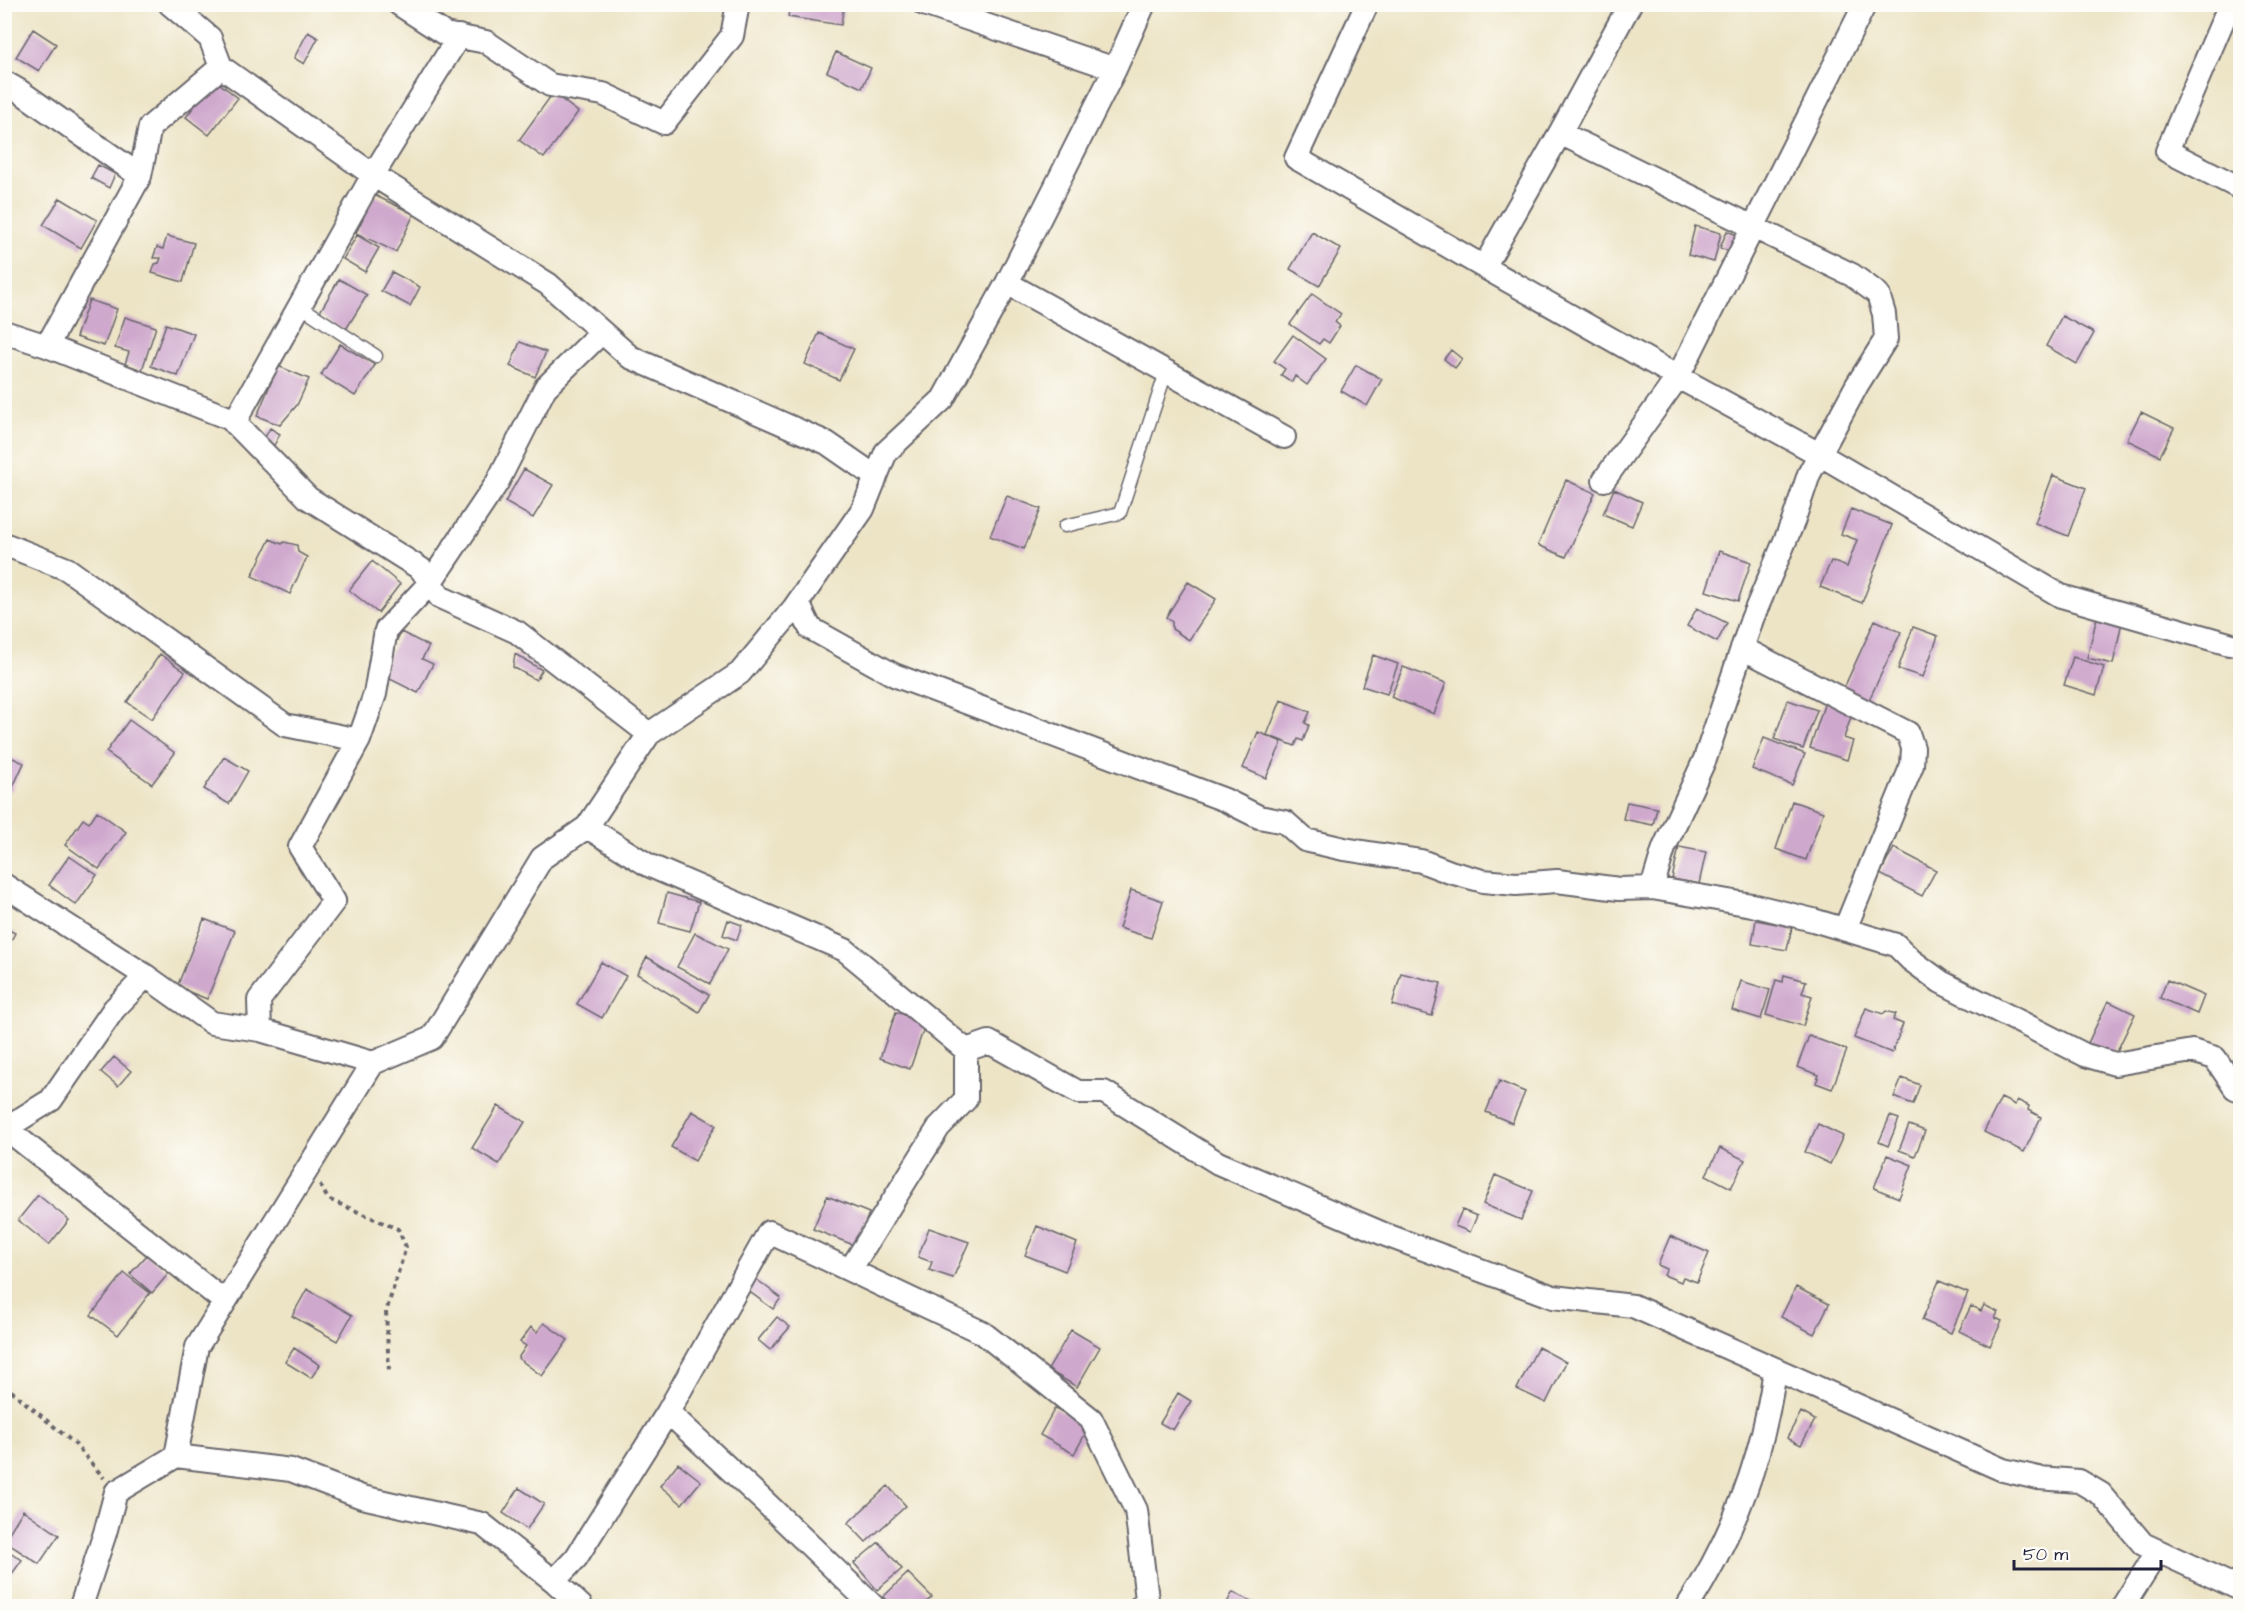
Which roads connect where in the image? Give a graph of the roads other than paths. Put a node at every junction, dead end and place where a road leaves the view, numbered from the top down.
1 (170, 4) edge
2 (399, 4) edge
3 (738, 4) edge
4 (924, 4) edge
5 (1144, 4) edge
6 (1367, 4) edge
7 (1630, 4) edge
8 (1865, 4) edge
9 (2230, 4) edge
10 (459, 36) junction
11 (221, 67) junction
12 (1115, 69) junction
13 (4, 82) edge
14 (1560, 133) junction
15 (373, 175) junction
16 (140, 176) junction
17 (2241, 189) edge
18 (1752, 227) junction
19 (1484, 267) junction
20 (1007, 283) junction
21 (300, 306) junction
22 (4, 332) edge
23 (602, 332) junction
24 (47, 346) junction
25 (376, 356) dead end
26 (1166, 372) junction
27 (1678, 377) junction
28 (234, 423) junction
29 (1284, 437) dead end
30 (1819, 454) junction
31 (876, 477) junction
32 (1604, 480) dead end
33 (1065, 526) dead end
34 (4, 544) edge
35 (430, 583) junction
36 (798, 603) junction
37 (2229, 644) dead end
38 (1742, 648) junction
39 (649, 734) junction
40 (359, 740) junction
41 (587, 827) junction
42 (4, 885) edge
43 (1652, 888) junction
44 (1845, 929) junction
45 (146, 976) junction
46 (260, 1030) junction
47 (966, 1050) junction
48 (373, 1063) junction
49 (2241, 1090) edge
50 (5, 1127) edge
51 (850, 1270) junction
52 (225, 1302) junction
53 (1775, 1369) junction
54 (668, 1413) junction
55 (176, 1456) junction
56 (2158, 1551) junction
57 (554, 1581) junction
58 (2241, 1588) edge
59 (81, 1606) edge
60 (581, 1606) edge
61 (873, 1606) edge
62 (1141, 1606) edge
63 (1688, 1606) edge
64 (2124, 1606) edge

1 - 11 street
2 - 10 street
3 - 10 street
4 - 12 street
5 - 12 street
6 - 19 street
7 - 14 street
8 - 18 street
9 - 17 street
10 - 15 street
11 - 15 street
11 - 16 street
12 - 20 street
13 - 16 street
14 - 18 street
14 - 19 street
15 - 21 street
15 - 23 street
16 - 24 street
18 - 27 street
18 - 30 street
19 - 27 street
20 - 26 street
20 - 31 street
21 - 25 lane
21 - 28 street
22 - 24 street
23 - 31 street
23 - 35 street
24 - 28 street
26 - 29 street
26 - 33 lane
27 - 30 street
27 - 32 street
28 - 35 street
30 - 37 street
30 - 38 street
31 - 36 street
34 - 40 street
35 - 39 street
35 - 40 street
36 - 39 street
36 - 43 street
38 - 43 street
38 - 44 street
39 - 41 street
40 - 46 street
41 - 47 street
41 - 48 street
42 - 45 street
43 - 44 street
44 - 49 street
45 - 46 street
45 - 50 street
46 - 48 street
47 - 51 street
47 - 53 street
48 - 52 street
50 - 52 street
51 - 54 street
51 - 62 street
52 - 55 street
53 - 56 street
53 - 63 street
54 - 57 street
54 - 61 street
55 - 57 street
55 - 59 street
56 - 58 street
56 - 64 street
57 - 60 street

